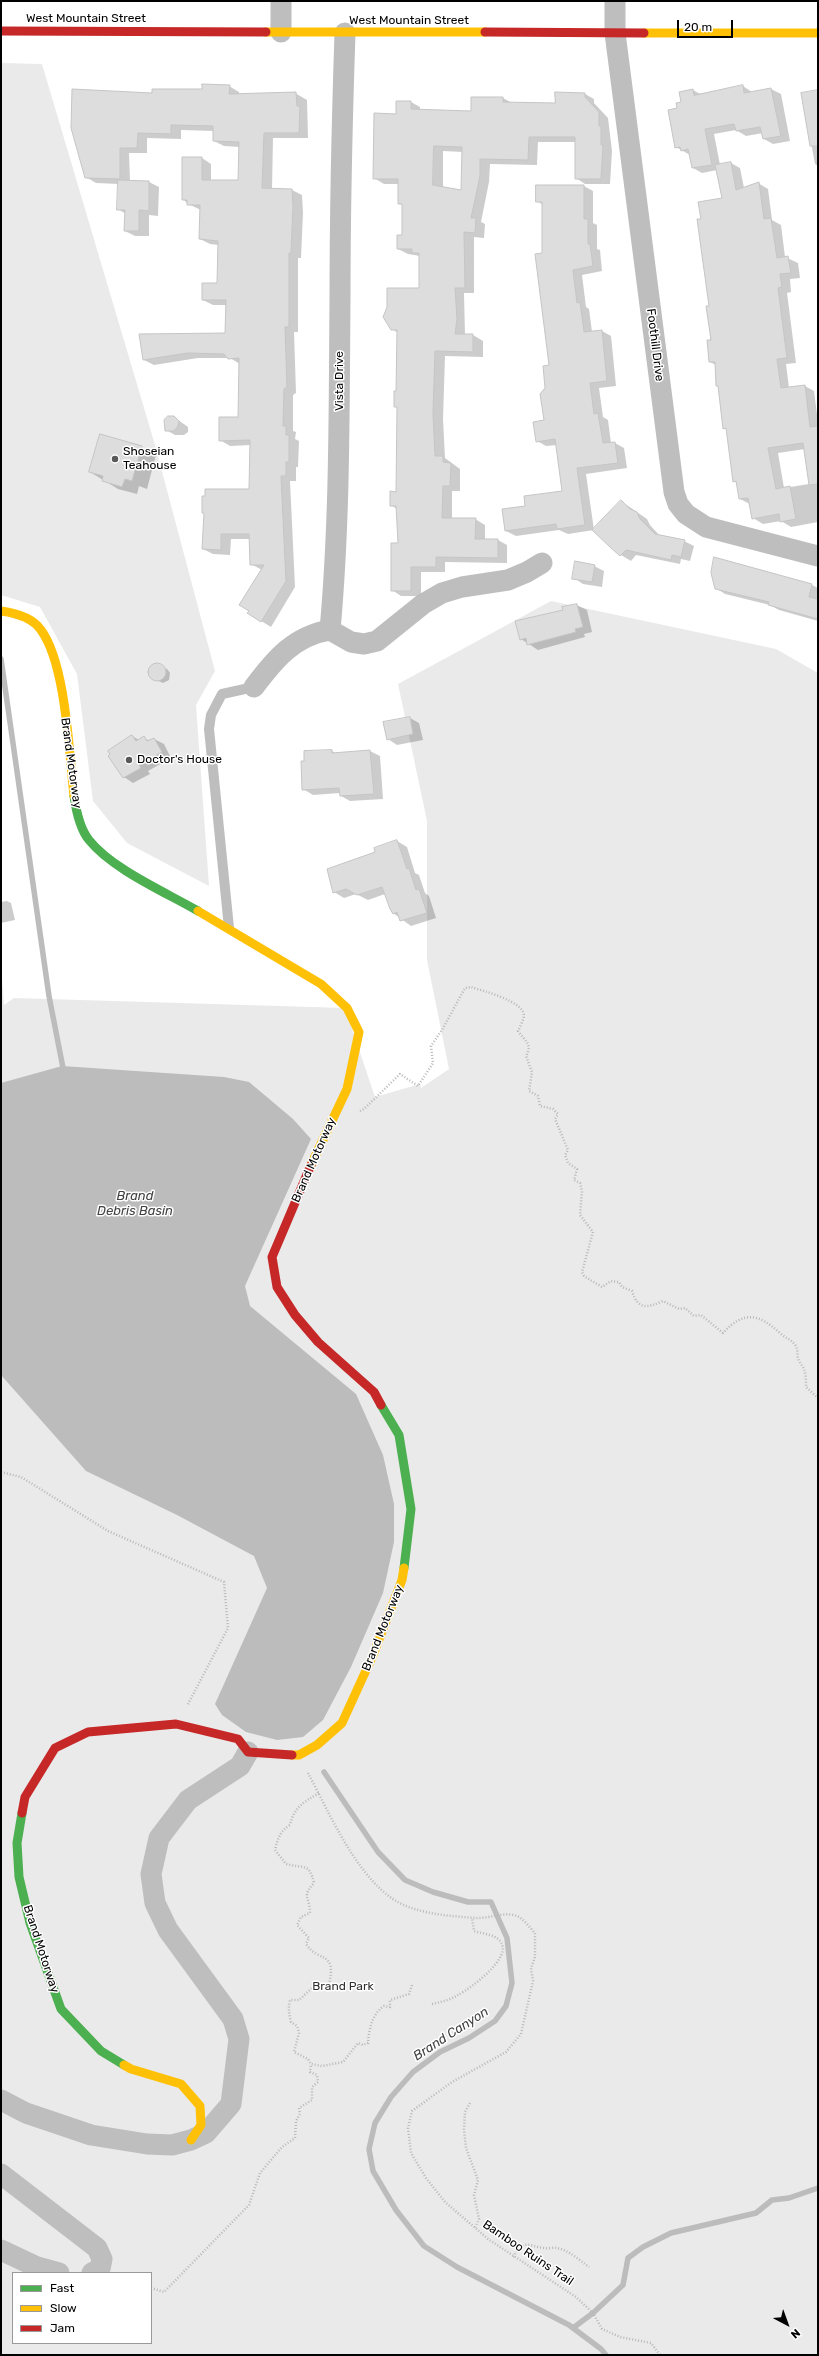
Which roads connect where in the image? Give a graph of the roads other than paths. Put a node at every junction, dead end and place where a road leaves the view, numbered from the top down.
1 (281, 1) edge
2 (615, 1) edge
3 (1, 31) edge
4 (281, 32) junction
5 (345, 33) junction
6 (615, 33) junction
7 (818, 33) edge
8 (818, 556) edge
9 (542, 563) dead end
10 (1, 611) edge
11 (330, 630) junction
12 (254, 687) joint
13 (229, 928) junction
14 (248, 1752) junction
15 (1, 2100) edge
16 (191, 2140) junction
17 (1, 2174) edge
18 (1, 2250) edge
19 (55, 2272) edge
20 (94, 2272) edge

1 - 4 street
2 - 6 street, Foothill Drive
3 - 4 street, West Mountain Street
4 - 5 street, West Mountain Street
5 - 6 street, West Mountain Street
5 - 11 street, Vista Drive
6 - 7 street, West Mountain Street
6 - 8 street, Foothill Drive
9 - 11 street
10 - 13 street, Brand Motorway
11 - 12 street
12 - 13 lane
13 - 14 street, Brand Motorway
14 - 16 street
14 - 16 street, Brand Motorway
15 - 16 street
17 - 20 street
18 - 19 street

